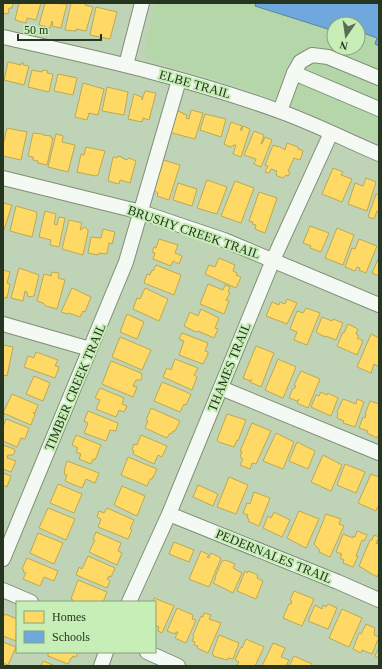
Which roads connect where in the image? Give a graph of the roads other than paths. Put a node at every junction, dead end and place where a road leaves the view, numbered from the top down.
1 (142, 3) edge
2 (3, 37) edge
3 (126, 65) junction
4 (294, 73) junction
5 (379, 78) edge
6 (179, 80) junction
7 (379, 109) edge
8 (280, 111) junction
9 (331, 133) junction
10 (379, 154) edge
11 (3, 178) edge
12 (140, 212) junction
13 (273, 260) junction
14 (379, 305) edge
15 (3, 324) edge
16 (90, 349) junction
17 (221, 388) junction
18 (379, 453) edge
19 (169, 514) junction
20 (3, 559) edge
21 (3, 590) edge
22 (379, 600) edge
23 (29, 601) edge
24 (129, 601) edge
25 (106, 653) edge
26 (149, 653) edge
27 (101, 666) edge
28 (178, 666) edge

1 - 3 street
2 - 3 street, ELBE TRAIL
3 - 6 street, ELBE TRAIL
4 - 5 street
4 - 7 street
4 - 8 street
6 - 8 street, ELBE TRAIL
6 - 12 street, TIMBER CREEK TRAIL
8 - 9 street, ELBE TRAIL
9 - 10 street, ELBE TRAIL
9 - 13 street, THAMES TRAIL
11 - 12 street, BRUSHY CREEK TRAIL
12 - 13 street, BRUSHY CREEK TRAIL
12 - 16 street, TIMBER CREEK TRAIL
13 - 14 street, BRUSHY CREEK TRAIL
13 - 17 street, THAMES TRAIL
15 - 16 street
16 - 20 street, TIMBER CREEK TRAIL
17 - 18 street
17 - 19 street, THAMES TRAIL
19 - 22 street, PEDERNALES TRAIL
19 - 24 street, THAMES TRAIL
21 - 23 street
25 - 27 street
26 - 28 street

